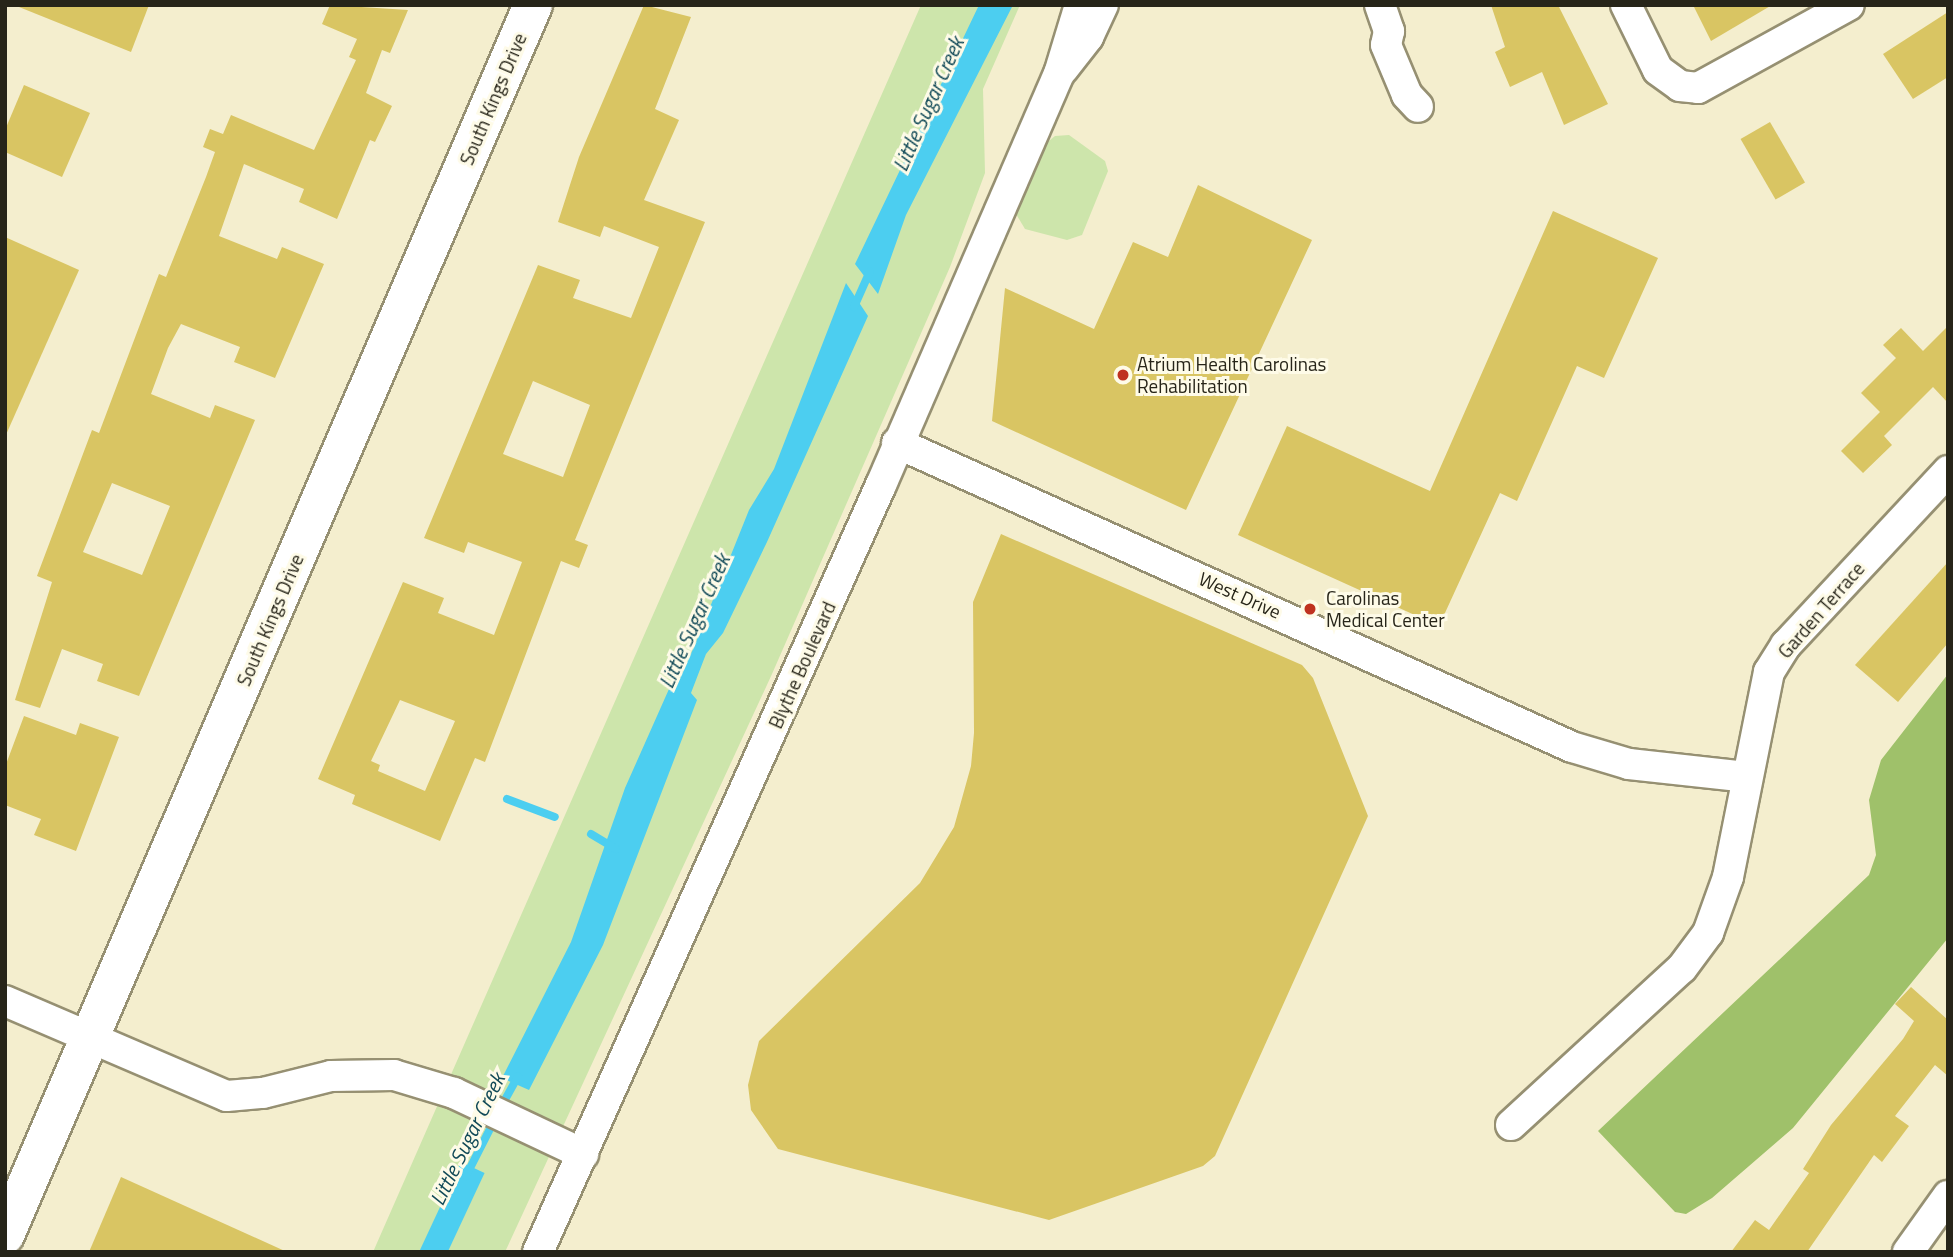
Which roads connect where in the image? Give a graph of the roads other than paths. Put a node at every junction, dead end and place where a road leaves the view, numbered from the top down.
1 (533, 5) edge
2 (1080, 5) edge
3 (1102, 5) edge
4 (1626, 5) edge
5 (1849, 5) edge
6 (1059, 74) junction
7 (898, 443) junction
8 (1948, 471) edge
9 (1746, 777) junction
10 (5, 1001) edge
11 (89, 1039) junction
12 (1511, 1125) dead end
13 (583, 1154) junction
14 (1948, 1196) edge
15 (5, 1235) edge
16 (538, 1252) edge
17 (1908, 1252) edge

1 - 11 street, South Kings Drive
2 - 6 street
3 - 6 street
4 - 5 street
6 - 7 street, Blythe Boulevard
7 - 9 street, West Drive
7 - 13 street, Blythe Boulevard
8 - 9 street, Garden Terrace
9 - 12 street, Garden Terrace
10 - 11 street
11 - 13 street
11 - 15 street, South Kings Drive
13 - 16 street, Blythe Boulevard
14 - 17 street

